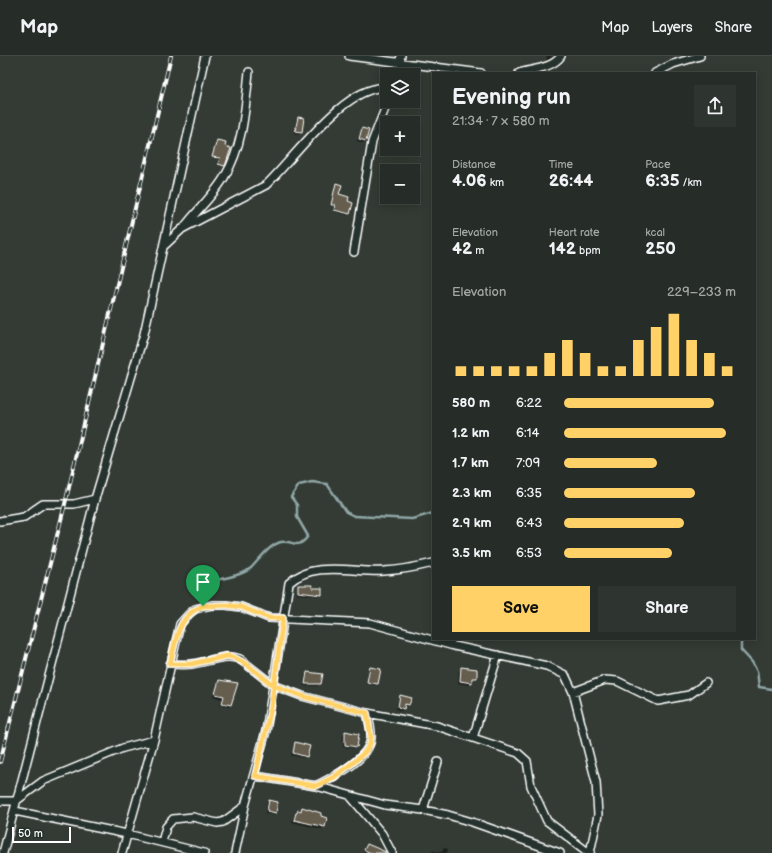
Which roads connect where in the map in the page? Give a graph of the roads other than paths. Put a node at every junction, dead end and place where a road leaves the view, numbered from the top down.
1 (205, 56) edge
2 (349, 56) edge
3 (561, 56) edge
4 (700, 56) edge
5 (687, 58) edge
6 (400, 59) edge
7 (249, 72) dead end
8 (475, 72) edge
9 (523, 72) edge
10 (657, 72) edge
11 (380, 88) edge
12 (385, 108) edge
13 (182, 229) junction
14 (164, 245) junction
15 (354, 252) dead end
16 (95, 500) junction
17 (0, 521) edge
18 (432, 563) edge
19 (283, 618) junction
20 (498, 655) junction
21 (170, 664) junction
22 (706, 683) dead end
23 (273, 685) junction
24 (573, 692) junction
25 (367, 713) junction
26 (473, 738) junction
27 (154, 740) junction
28 (438, 762) dead end
29 (255, 776) junction
30 (316, 786) junction
31 (350, 797) junction
32 (0, 801) edge
33 (16, 801) junction
34 (245, 806) junction
35 (423, 810) junction
36 (15, 811) junction
37 (127, 834) junction
38 (162, 842) junction
39 (3, 853) edge
40 (122, 853) edge
41 (204, 853) edge
42 (235, 853) edge
43 (392, 853) edge
44 (560, 853) edge
45 (590, 853) edge

1 - 14 street
2 - 6 street
3 - 9 street
4 - 5 street
5 - 10 street
6 - 8 street
7 - 13 street
11 - 13 street
12 - 15 street
13 - 14 street
14 - 16 street
16 - 17 street
16 - 33 street
18 - 19 street
19 - 20 street
19 - 21 street
19 - 23 street
20 - 24 street
20 - 26 street
21 - 23 street
21 - 27 street
22 - 24 street
23 - 25 street
23 - 29 street
24 - 45 street
25 - 26 street
25 - 30 street
26 - 45 street
27 - 33 street
27 - 37 street
28 - 35 street
29 - 30 street
29 - 34 street
30 - 31 street
31 - 35 street
31 - 43 street
32 - 33 street
33 - 36 street
34 - 38 street
34 - 42 street
35 - 44 street
36 - 37 street
36 - 39 street
37 - 38 street
37 - 40 street
38 - 41 street

